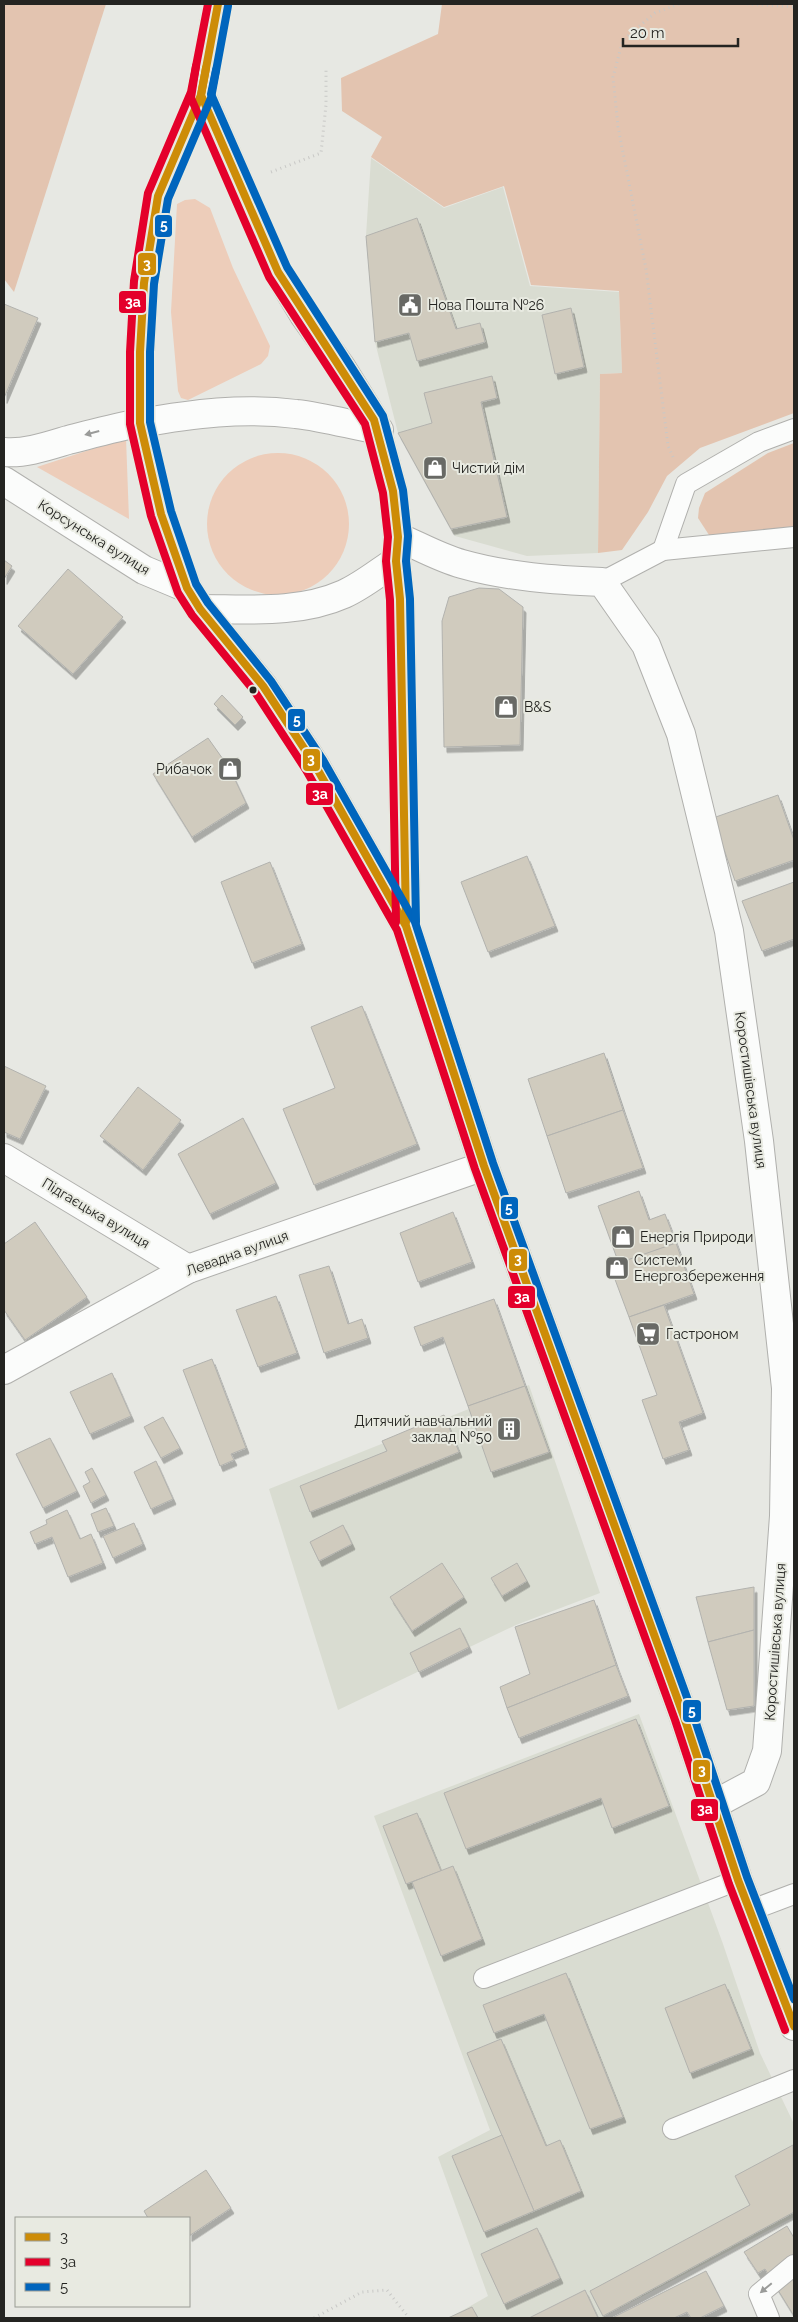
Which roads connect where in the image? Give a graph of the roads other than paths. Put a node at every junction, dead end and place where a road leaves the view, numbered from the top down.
1 (217, 7) edge
2 (201, 94) junction
3 (140, 423) junction
4 (794, 429) edge
5 (379, 430) junction
6 (4, 452) edge
7 (4, 481) edge
8 (794, 538) edge
9 (397, 549) junction
10 (662, 550) junction
11 (602, 582) junction
12 (193, 598) junction
13 (406, 926) junction
14 (4, 1158) edge
15 (484, 1166) junction
16 (188, 1269) junction
17 (4, 1370) edge
18 (713, 1805) junction
19 (738, 1880) junction
20 (794, 1894) edge
21 (749, 1910) junction
22 (484, 1978) dead end
23 (794, 2026) edge
24 (794, 2080) edge
25 (673, 2129) dead end
26 (794, 2265) edge
27 (769, 2318) edge

1 - 2 main road
2 - 3 main road
2 - 5 main road
3 - 5 main road
3 -> 6 main road
3 - 12 main road
4 - 10 lane
5 - 9 main road
7 - 12 main road, Корсунська вулиця
8 - 10 lane
9 - 11 main road
9 - 12 main road
9 - 13 main road
10 - 11 lane
11 - 18 main road, Коростишівська вулиця
12 - 13 main road
13 - 15 main road
14 - 16 main road, Підгаєцька вулиця
15 - 16 main road, Левадна вулиця
15 - 18 main road
16 - 17 main road, Левадна вулиця
18 - 19 main road
19 - 21 main road
19 - 22 lane
20 - 21 lane
21 - 23 main road
24 - 25 lane
26 -> 27 lane

